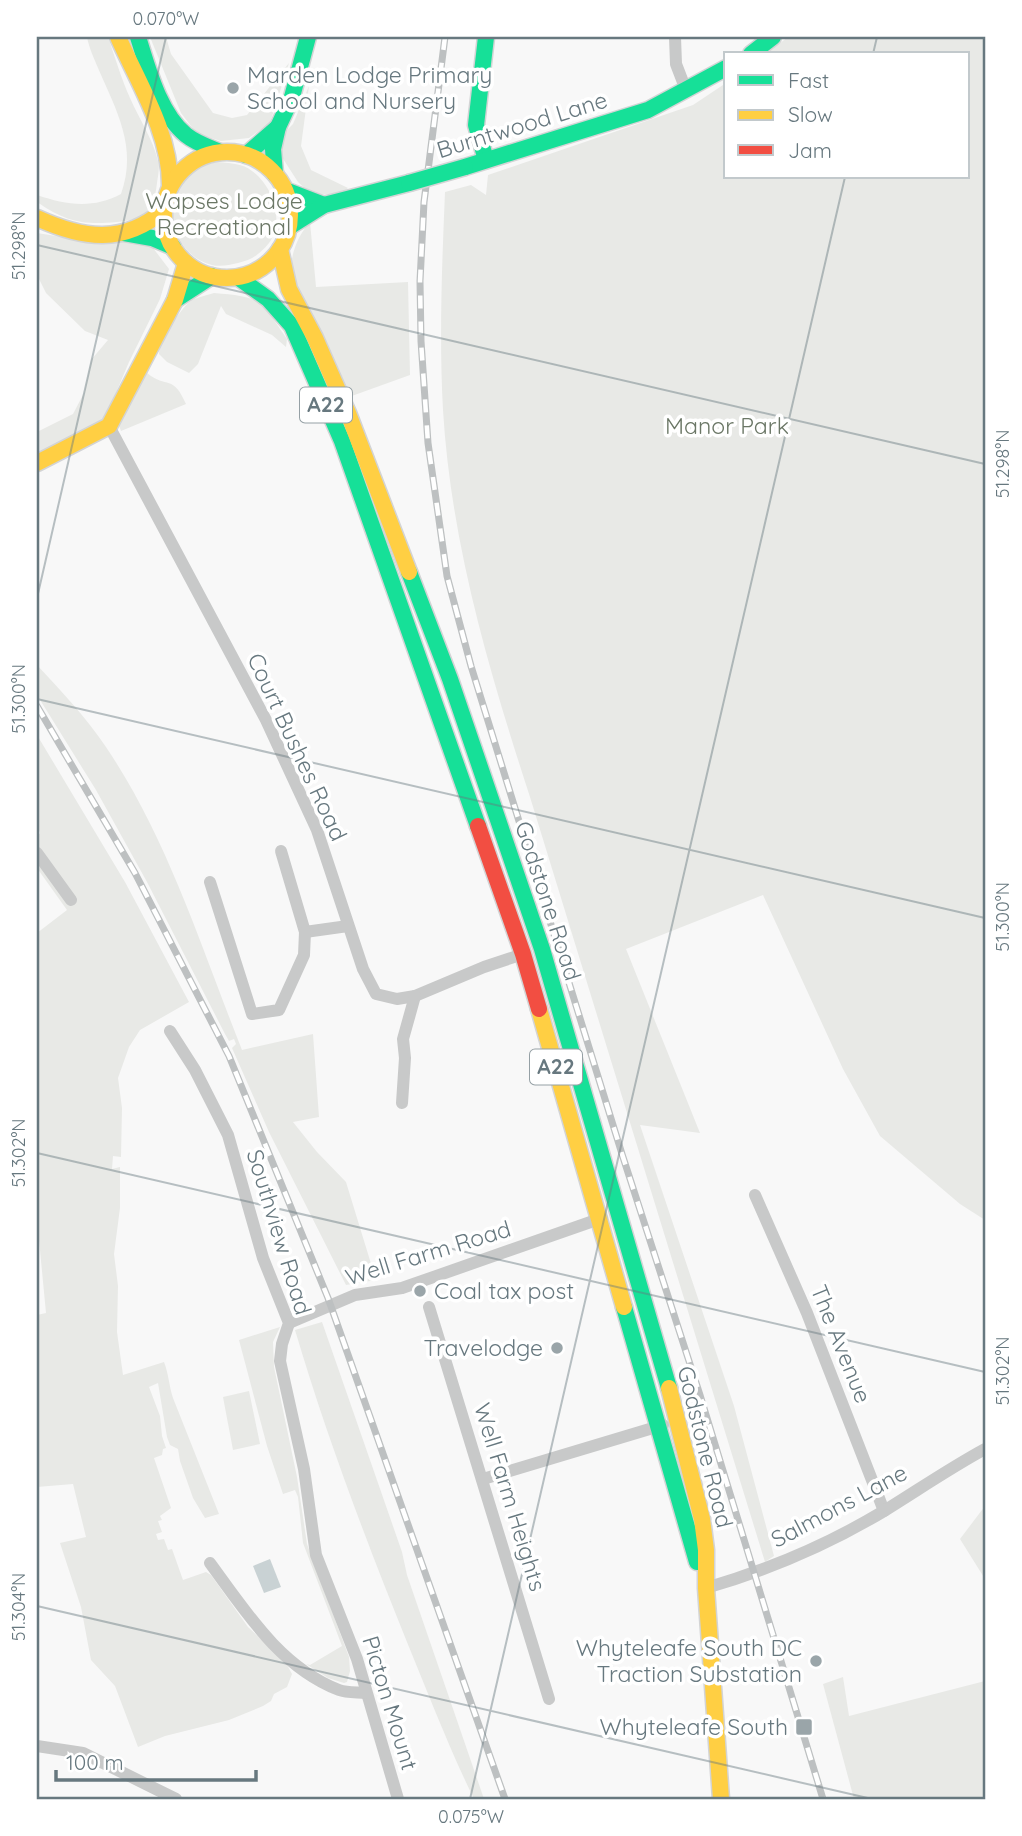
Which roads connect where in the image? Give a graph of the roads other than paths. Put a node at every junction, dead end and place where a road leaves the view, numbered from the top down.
1 (118, 37) edge
2 (138, 37) edge
3 (308, 37) edge
4 (486, 37) edge
5 (675, 37) edge
6 (773, 37) edge
7 (754, 52) edge
8 (724, 69) edge
9 (686, 90) junction
10 (278, 127) junction
11 (220, 152) junction
12 (246, 155) junction
13 (486, 159) junction
14 (275, 174) junction
15 (170, 185) junction
16 (285, 190) junction
17 (324, 205) junction
18 (164, 210) junction
19 (37, 218) edge
20 (289, 227) junction
21 (124, 233) junction
22 (173, 247) junction
23 (280, 249) junction
24 (186, 263) junction
25 (212, 276) junction
26 (239, 278) junction
27 (175, 300) junction
28 (340, 416) junction
29 (109, 426) junction
30 (37, 463) edge
31 (481, 770) junction
32 (461, 776) junction
33 (281, 850) dead end
34 (37, 853) edge
35 (210, 882) dead end
36 (71, 900) dead end
37 (348, 926) junction
38 (305, 932) junction
39 (523, 954) junction
40 (415, 996) junction
41 (170, 1031) dead end
42 (402, 1103) dead end
43 (755, 1195) dead end
44 (619, 1212) junction
45 (600, 1218) junction
46 (429, 1307) dead end
47 (289, 1323) junction
48 (678, 1421) junction
49 (660, 1426) junction
50 (985, 1449) edge
51 (482, 1479) junction
52 (884, 1511) junction
53 (210, 1563) dead end
54 (706, 1588) junction
55 (342, 1619) joint
56 (366, 1693) junction
57 (549, 1699) dead end
58 (37, 1746) edge
59 (176, 1799) edge
60 (398, 1799) edge
61 (721, 1799) edge

1 - 15 main road
2 - 11 main road
3 - 10 main road
4 - 13 main road
5 - 9 street
6 - 7 main road
8 - 9 main road, Burntwood Lane
9 - 13 main road, Burntwood Lane
10 - 12 main road
10 - 14 main road
11 - 12 main road
11 - 15 main road
12 - 14 main road
13 - 17 main road, Burntwood Lane, bridge
14 - 16 main road
15 - 18 main road
16 - 17 main road
16 - 20 main road
17 - 20 main road, Burntwood Lane
18 - 21 main road
18 - 22 main road
19 - 21 main road
20 - 23 main road
21 - 22 main road
22 - 24 main road
23 - 26 main road
23 - 28 main road, Godstone Road / A22
24 - 25 main road
24 - 27 main road
25 - 26 main road
25 - 27 main road
26 - 28 main road, Godstone Road / A22
27 - 29 main road
28 - 31 main road, Godstone Road / A22
28 - 32 main road, Godstone Road / A22
29 - 30 main road
29 - 37 street, Court Bushes Road
31 - 32 main road
31 - 44 main road, Godstone Road / A22
32 - 39 main road, Godstone Road / A22
33 - 38 street
34 - 36 street
35 - 38 street
37 - 38 street
37 - 40 street, Court Bushes Road
39 - 40 street, Court Bushes Road
39 - 45 main road, Godstone Road / A22
40 - 42 street
41 - 47 street, Southview Road
43 - 52 street, The Avenue
44 - 45 street, Well Farm Road
44 - 48 main road, Godstone Road / A22
45 - 47 street, Well Farm Road
45 - 49 main road, Godstone Road / A22
46 - 51 street, Well Farm Heights
47 - 55 street, Southview Road
48 - 49 street
48 - 54 main road, Godstone Road / A22
49 - 51 street
49 - 54 main road, Godstone Road / A22
50 - 52 street, Salmons Lane
51 - 57 street, Well Farm Heights
52 - 54 street, Salmons Lane
53 - 56 street
54 - 61 main road, Godstone Road / A22
55 - 56 street, Picton Mount
56 - 60 street, Picton Mount
58 - 59 street

